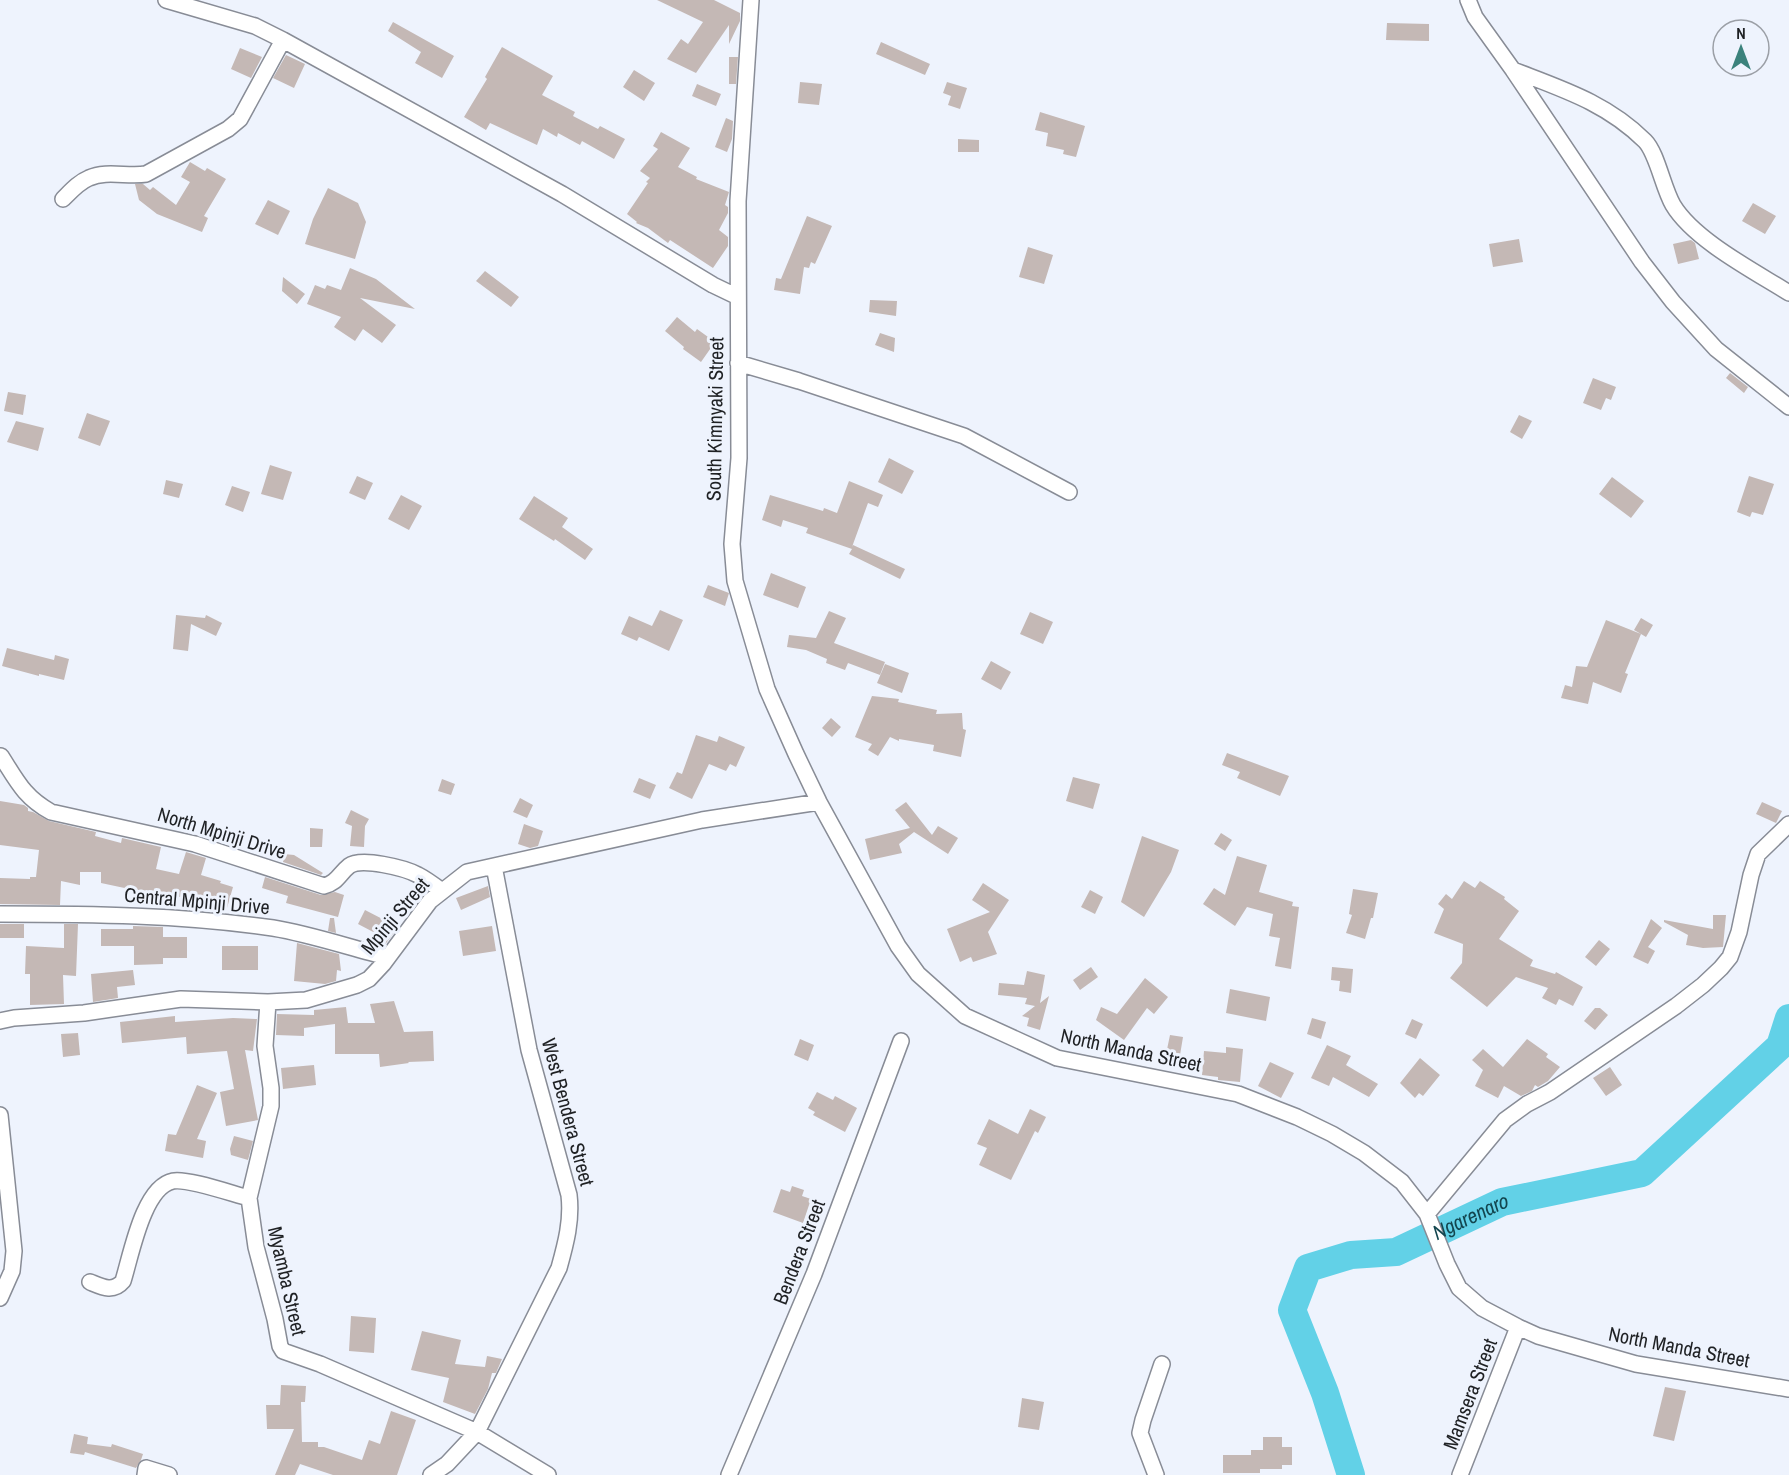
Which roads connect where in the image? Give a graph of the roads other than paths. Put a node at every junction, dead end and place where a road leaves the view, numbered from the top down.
1 (166, 0) edge
2 (751, 0) edge
3 (1468, 0) edge
4 (283, 40) junction
5 (1513, 70) junction
6 (63, 199) dead end
7 (1789, 293) edge
8 (738, 297) junction
9 (738, 363) junction
10 (1789, 406) edge
11 (1069, 492) dead end
12 (1, 756) edge
13 (819, 802) junction
14 (829, 819) joint
15 (1789, 824) edge
16 (494, 866) junction
17 (442, 891) junction
18 (0, 914) edge
19 (387, 957) junction
20 (268, 1002) junction
21 (0, 1021) edge
22 (901, 1041) dead end
23 (0, 1115) edge
24 (249, 1198) junction
25 (1427, 1214) junction
26 (90, 1282) dead end
27 (0, 1298) edge
28 (1518, 1327) junction
29 (1162, 1364) dead end
30 (1789, 1389) edge
31 (477, 1432) junction
32 (145, 1475) edge
33 (169, 1475) edge
34 (431, 1475) edge
35 (548, 1475) edge
36 (729, 1475) edge
37 (1156, 1475) edge
38 (1460, 1475) edge

1 - 4 street
2 - 8 street, South Kimnyaki Street
3 - 5 street
4 - 6 street
4 - 8 street
5 - 7 street
5 - 10 street
8 - 9 street, South Kimnyaki Street
9 - 11 street
9 - 13 street, South Kimnyaki Street
12 - 17 street, North Mpinji Drive
13 - 14 street, South Kimnyaki Street
13 - 16 street, Mpinji Street
14 - 25 street, North Manda Street
15 - 25 street
16 - 17 street, Mpinji Street
16 - 31 street, West Bendera Street
17 - 19 street, Mpinji Street
18 - 19 street, Central Mpinji Drive
19 - 20 street, Mpinji Street
20 - 21 street, Mpinji Street
20 - 24 street, Myamba Street
22 - 36 street, Bendera Street
23 - 27 street
24 - 26 street
24 - 31 street, Myamba Street
25 - 28 street, North Manda Street
28 - 30 street, North Manda Street
28 - 38 street, Mamsera Street
29 - 37 street
31 - 34 street, West Bendera Street
31 - 35 street, Myamba Street
32 - 33 street

